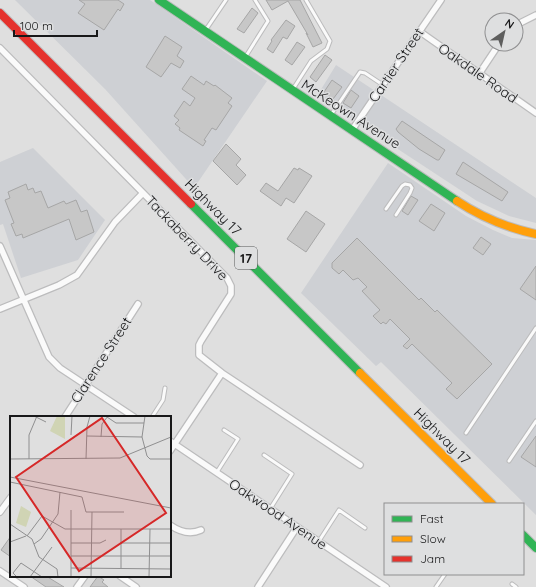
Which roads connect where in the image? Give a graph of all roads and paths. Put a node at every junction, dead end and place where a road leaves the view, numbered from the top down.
1 (159, 0) edge
2 (226, 0) edge
3 (255, 0) edge
4 (306, 0) edge
5 (441, 0) edge
6 (0, 13) edge
7 (536, 15) edge
8 (524, 21) edge
9 (205, 31) junction
10 (419, 31) junction
11 (0, 48) edge
12 (494, 52) edge
13 (245, 58) junction
14 (479, 74) junction
15 (383, 85) junction
16 (292, 90) junction
17 (536, 113) edge
18 (331, 116) junction
19 (352, 130) junction
20 (143, 193) junction
21 (386, 209) dead end
22 (396, 215) dead end
23 (536, 234) edge
24 (0, 246) edge
25 (22, 299) junction
26 (138, 304) dead end
27 (0, 310) edge
28 (536, 328) edge
29 (222, 373) junction
30 (85, 385) junction
31 (166, 388) dead end
32 (66, 416) edge
33 (132, 416) edge
34 (153, 416) edge
35 (536, 421) edge
36 (224, 430) dead end
37 (466, 433) dead end
38 (172, 443) edge
39 (264, 455) dead end
40 (509, 461) dead end
41 (360, 465) dead end
42 (216, 473) junction
43 (10, 500) edge
44 (491, 503) edge
45 (270, 510) junction
46 (0, 512) edge
47 (171, 526) edge
48 (297, 528) junction
49 (365, 528) dead end
50 (201, 530) dead end
51 (524, 536) edge
52 (318, 542) junction
53 (536, 548) edge
54 (0, 570) edge
55 (444, 575) edge
56 (84, 577) edge
57 (121, 577) edge
58 (512, 584) dead end
59 (24, 587) edge
60 (77, 587) edge
61 (136, 587) edge
62 (259, 587) edge
63 (386, 587) edge
64 (436, 587) edge
65 (516, 587) edge

1 - 9 main road, McKeown Avenue
2 - 9 lane
3 - 13 lane
4 - 16 lane
5 - 10 street, Cartier Street
6 - 44 main road, Highway 17 / 17
7 - 8 street
9 - 13 main road, McKeown Avenue
10 - 14 street, Oakdale Road
10 - 15 street, Cartier Street
11 - 20 street, Tackaberry Drive
12 - 14 street
13 - 16 main road, McKeown Avenue
14 - 17 street, Oakdale Road
15 - 18 lane
15 - 19 street, Cartier Street
16 - 18 main road, McKeown Avenue
18 - 19 main road, McKeown Avenue
19 - 23 main road, McKeown Avenue
20 - 25 street
20 - 29 street, Tackaberry Drive
21 - 22 lane
24 - 25 street
25 - 27 street
25 - 30 street
26 - 30 street, Clarence Street
28 - 37 lane
29 - 38 street
29 - 41 street, Tackaberry Drive
30 - 32 street, Clarence Street
30 - 33 street
31 - 34 lane
35 - 40 lane
36 - 42 lane
38 - 42 street, Oakwood Avenue
39 - 45 lane
42 - 45 street, Oakwood Avenue
43 - 46 street
45 - 48 street, Oakwood Avenue
47 - 50 street
48 - 52 street, Oakwood Avenue
48 - 62 street
49 - 52 lane
51 - 53 main road
52 - 63 street, Oakwood Avenue
54 - 59 street
55 - 64 lane
56 - 60 street
57 - 61 street
58 - 65 lane

